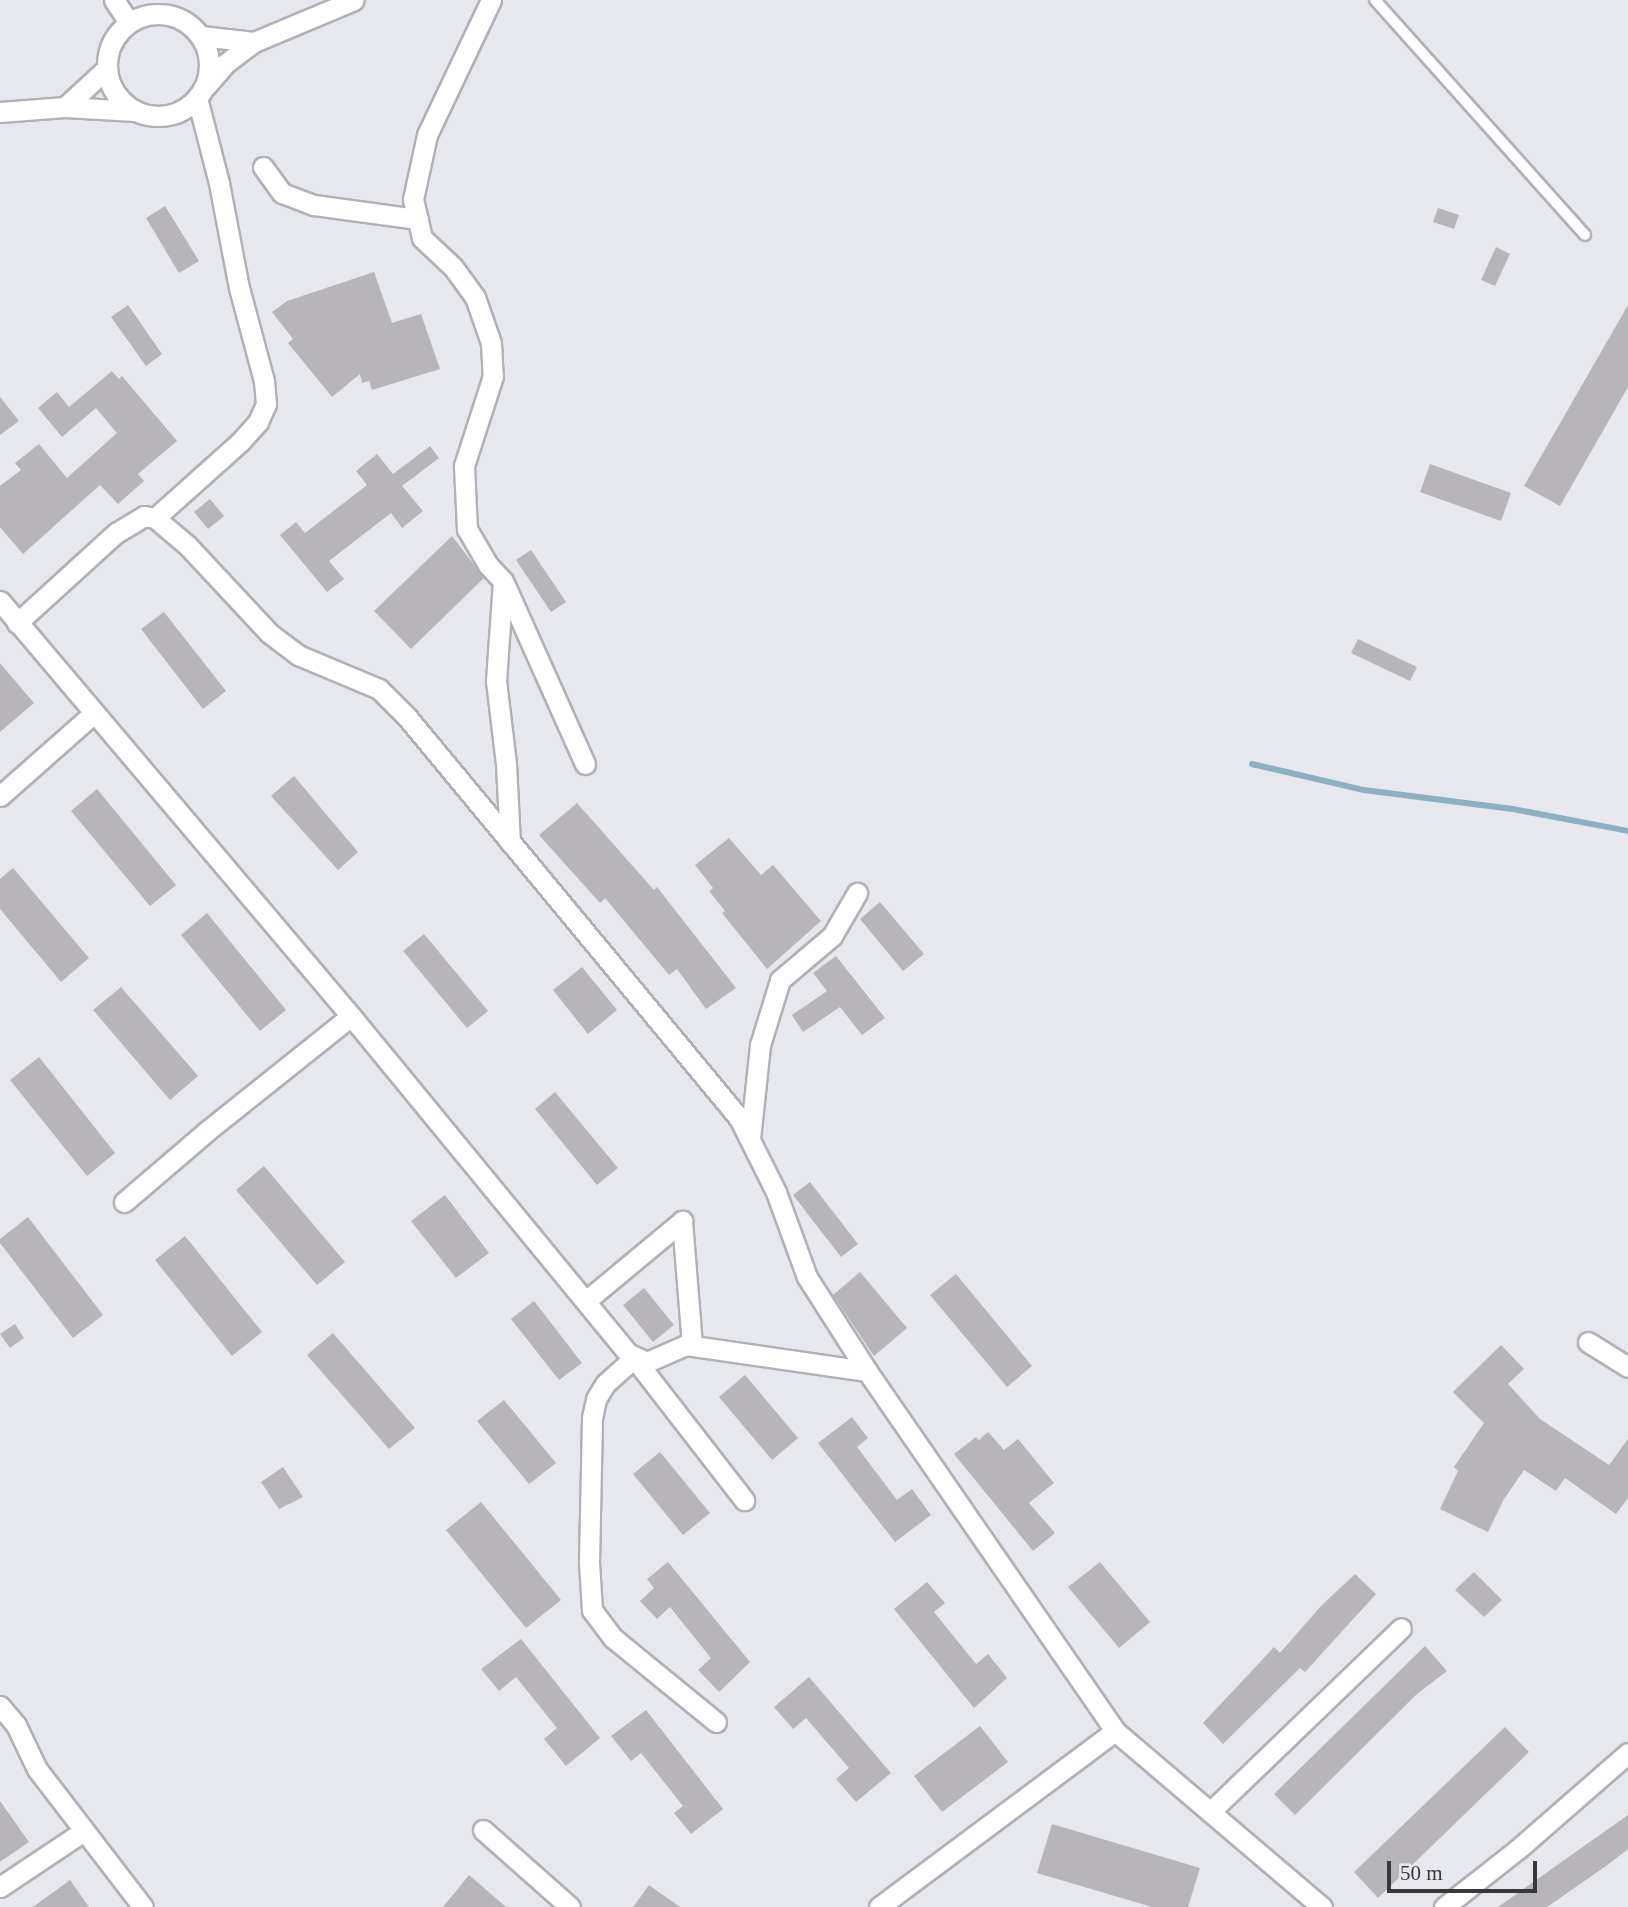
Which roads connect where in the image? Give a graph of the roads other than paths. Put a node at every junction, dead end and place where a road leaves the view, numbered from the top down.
1 (114, 0) edge
2 (354, 0) edge
3 (491, 0) edge
4 (1375, 0) edge
5 (129, 22) junction
6 (201, 36) junction
7 (254, 42) junction
8 (106, 69) junction
9 (201, 93) junction
10 (65, 107) junction
11 (135, 111) junction
12 (0, 112) edge
13 (263, 167) dead end
14 (418, 219) junction
15 (1585, 234) dead end
16 (155, 518) junction
17 (503, 580) junction
18 (0, 602) edge
19 (17, 623) junction
20 (93, 714) junction
21 (585, 764) dead end
22 (0, 796) edge
23 (510, 842) junction
24 (857, 893) dead end
25 (351, 1016) junction
26 (750, 1139) junction
27 (124, 1202) dead end
28 (587, 1300) junction
29 (1588, 1342) dead end
30 (692, 1346) junction
31 (634, 1358) junction
32 (1628, 1367) edge
33 (867, 1371) junction
34 (744, 1500) dead end
35 (1401, 1628) dead end
36 (0, 1706) edge
37 (716, 1721) dead end
38 (1115, 1731) junction
39 (1628, 1753) edge
40 (1210, 1812) junction
41 (483, 1830) dead end
42 (84, 1831) junction
43 (0, 1887) edge
44 (142, 1907) edge
45 (570, 1907) edge
46 (879, 1907) edge
47 (1322, 1907) edge
48 (1444, 1907) edge

1 - 5 street
2 - 7 street
3 - 14 street
4 - 15 lane
5 - 6 street
5 - 8 street
6 - 7 street
6 - 9 street
7 - 9 street
8 - 10 street
8 - 11 street
9 - 11 street
9 - 16 street
10 - 11 street
10 - 12 street
13 - 14 street
14 - 17 street
16 - 19 street
16 - 23 street
17 - 21 street
17 - 23 street
18 - 19 street
19 - 20 street
20 - 22 street
20 - 25 street
23 - 26 street
24 - 26 street
25 - 27 street
25 - 28 street
26 - 33 street
28 - 30 street
28 - 31 street
29 - 32 street
30 - 31 street
30 - 33 street
31 - 34 street
31 - 37 street
33 - 38 street
35 - 40 street
36 - 42 street
38 - 40 street
38 - 46 street
39 - 48 street
40 - 47 street
41 - 45 street
42 - 43 street
42 - 44 street

